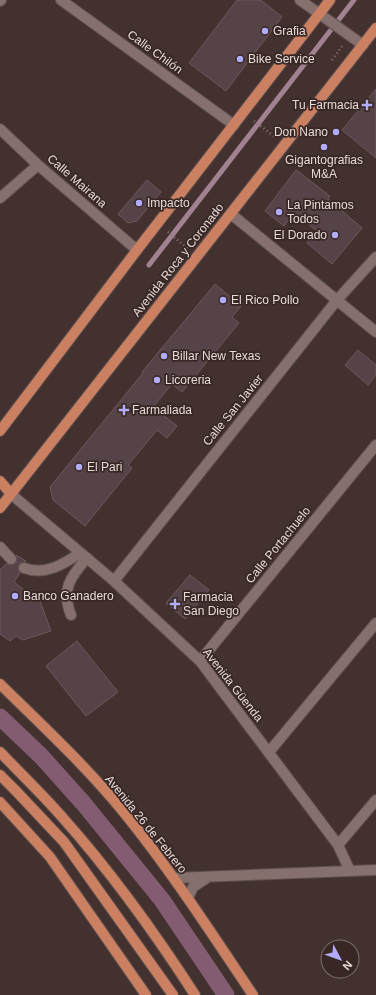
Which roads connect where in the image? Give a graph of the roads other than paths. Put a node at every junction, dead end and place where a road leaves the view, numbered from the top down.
1 (61, 0) edge
2 (300, 0) edge
3 (330, 0) edge
4 (323, 15) junction
5 (376, 28) edge
6 (363, 44) junction
7 (234, 125) junction
8 (0, 130) edge
9 (38, 165) junction
10 (0, 198) edge
11 (231, 214) junction
12 (138, 250) junction
13 (376, 257) edge
14 (337, 300) junction
15 (376, 332) edge
16 (0, 431) edge
17 (376, 445) edge
18 (0, 481) edge
19 (11, 494) junction
20 (0, 508) edge
21 (0, 546) edge
22 (84, 556) junction
23 (11, 558) dead end
24 (24, 568) dead end
25 (114, 581) junction
26 (71, 615) dead end
27 (376, 623) edge
28 (200, 661) junction
29 (0, 684) edge
30 (0, 752) edge
31 (269, 752) junction
32 (0, 775) edge
33 (376, 800) edge
34 (0, 802) edge
35 (338, 845) junction
36 (376, 870) edge
37 (350, 871) junction
38 (208, 877) junction
39 (174, 878) junction
40 (188, 898) junction
41 (146, 995) edge
42 (173, 995) edge
43 (195, 995) edge
44 (253, 995) edge

1 - 7 street, Calle Chilón
2 - 4 street
3 - 4 main road
4 - 6 street
4 - 7 main road
5 - 6 main road, Avenida Roca y Coronado
6 - 11 main road, Avenida Roca y Coronado
7 - 12 main road
8 - 9 street, Calle Mairana
9 - 10 street
9 - 12 street, Calle Mairana
11 - 14 street
11 - 19 main road, Avenida Roca y Coronado
12 - 16 main road
13 - 14 street, Calle San Javier
14 - 15 street
14 - 25 street, Calle San Javier
17 - 28 street, Calle Portachuelo
18 - 19 main road
19 - 20 main road, Avenida Roca y Coronado
19 - 22 street, Avenida Güenda
21 - 23 street
22 - 24 street
22 - 25 street, Avenida Güenda
22 - 26 street
25 - 28 street, Avenida Güenda
27 - 31 street
28 - 31 street, Avenida Güenda
29 - 39 main road, Avenida 26 de Febrero
30 - 43 main road
31 - 35 street, Avenida Güenda
32 - 42 main road
33 - 35 street
34 - 41 main road
35 - 37 street, Avenida Güenda
36 - 37 street
37 - 38 street
38 - 39 street
38 - 40 street
39 - 40 main road, Avenida 26 de Febrero
40 - 44 main road, Avenida 26 de Febrero

